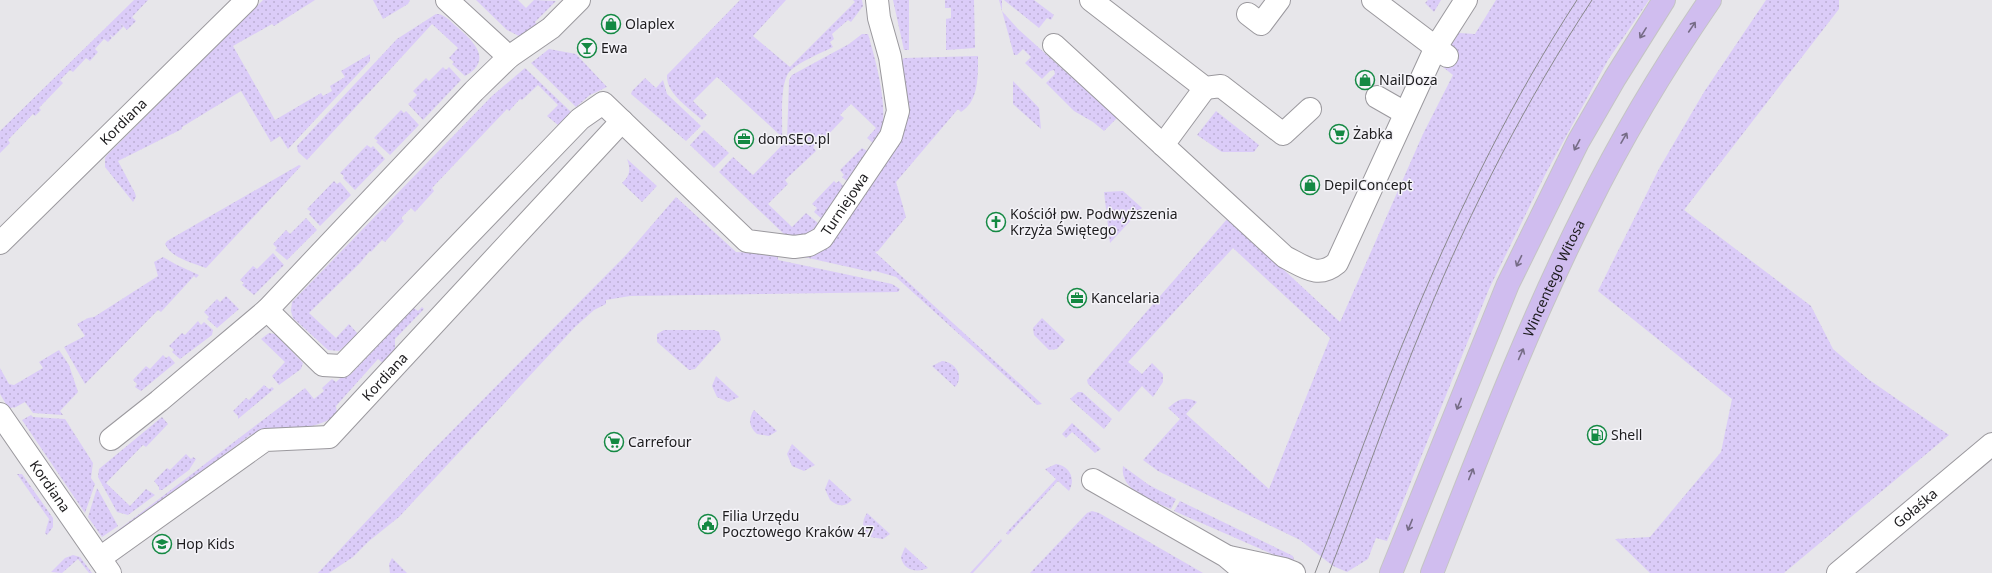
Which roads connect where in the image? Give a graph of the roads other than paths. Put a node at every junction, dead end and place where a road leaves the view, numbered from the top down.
1 (247, 0) edge
2 (448, 0) edge
3 (579, 0) edge
4 (877, 0) edge
5 (1092, 0) edge
6 (1373, 0) edge
7 (1466, 0) edge
8 (1664, 0) edge
9 (1710, 0) edge
10 (1054, 45) dead end
11 (1442, 51) junction
12 (509, 57) junction
13 (1205, 88) junction
14 (1377, 96) dead end
15 (1310, 109) dead end
16 (1405, 114) junction
17 (622, 121) junction
18 (1163, 145) junction
19 (0, 243) edge
20 (266, 310) junction
21 (0, 414) edge
22 (111, 439) dead end
23 (1988, 454) edge
24 (1093, 480) dead end
25 (1226, 556) junction
26 (105, 566) edge
27 (1246, 573) edge
28 (1294, 573) edge
29 (1391, 573) edge
30 (1432, 573) edge
31 (1838, 573) edge

1 - 19 street, Kordiana
2 - 12 street
3 - 12 street
4 - 17 street, Turniejowa
5 - 13 street
6 - 11 street
7 - 11 street
8 -> 29 main road
30 -> 9 main road, Wincentego Witosa
10 - 18 street
11 - 16 street
12 - 20 street
13 - 15 street
13 - 18 street
14 - 16 street
16 - 18 street
17 - 20 street, Turniejowa
17 - 26 street, Kordiana
20 - 22 street
21 - 26 street, Kordiana
23 - 31 street, Gołaśka
24 - 25 street
25 - 27 street
25 - 28 street

